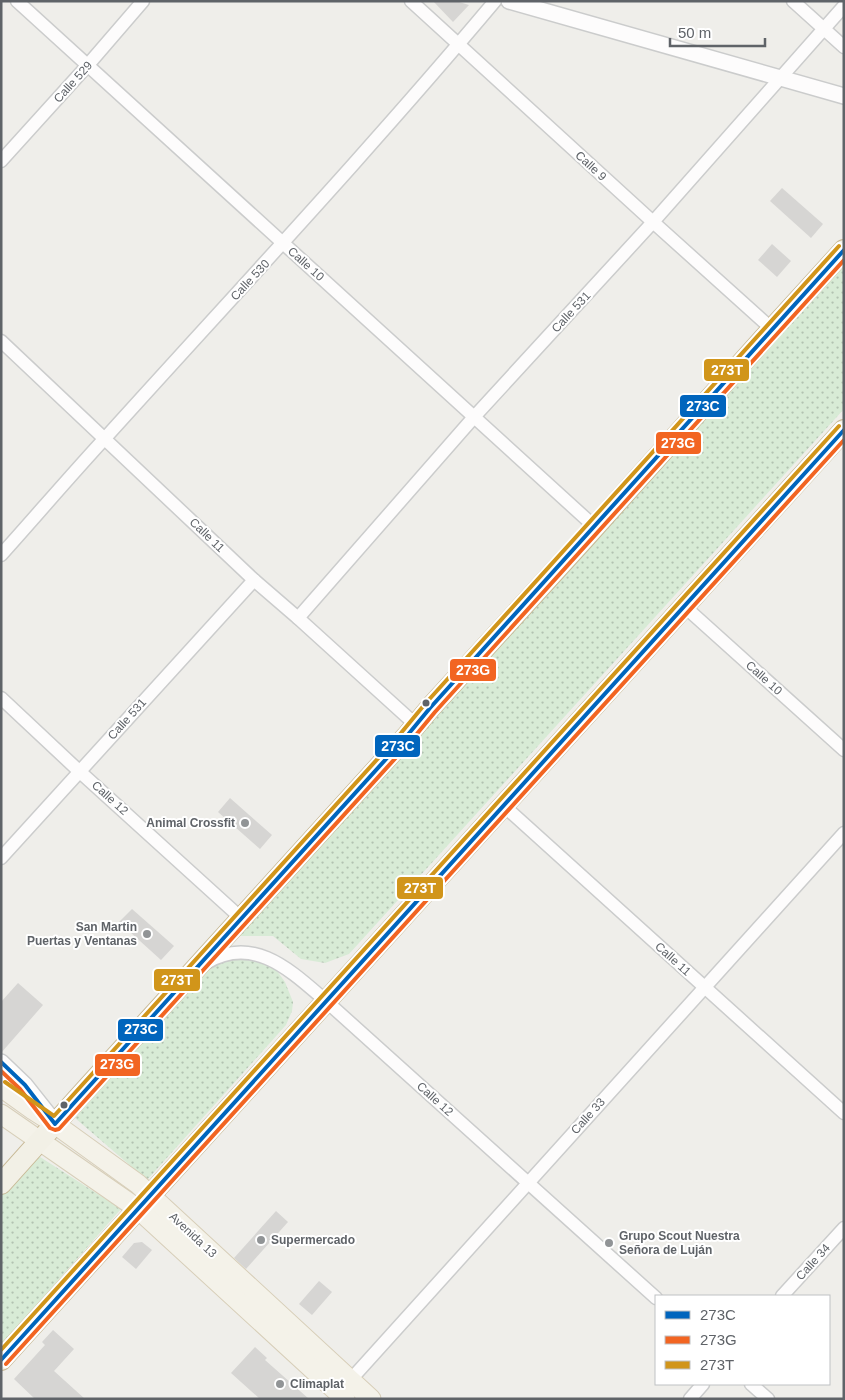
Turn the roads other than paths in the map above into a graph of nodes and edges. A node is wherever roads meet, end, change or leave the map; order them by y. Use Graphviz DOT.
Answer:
graph roads {
  1 [pos="17,1"];
  2 [pos="143,1"];
  3 [pos="411,1"];
  4 [pos="495,1"];
  5 [pos="509,1"];
  6 [pos="793,1"];
  7 [pos="844,6"];
  8 [pos="823,29"];
  9 [pos="459,45"];
  10 [pos="844,47"];
  11 [pos="87,66"];
  12 [pos="780,78"];
  13 [pos="844,96"];
  14 [pos="1,162"];
  15 [pos="653,222"];
  16 [pos="283,244"];
  17 [pos="844,250"];
  18 [pos="772,328"];
  19 [pos="1,341"];
  20 [pos="474,417"];
  21 [pos="844,430"];
  22 [pos="105,438"];
  23 [pos="595,527"];
  24 [pos="1,556"];
  25 [pos="254,580"];
  26 [pos="684,606"];
  27 [pos="298,618"];
  28 [pos="1,698"];
  29 [pos="416,725"];
  30 [pos="844,750"];
  31 [pos="79,771"];
  32 [pos="503,806"];
  33 [pos="844,833"];
  34 [pos="1,858"];
  35 [pos="241,918"];
  36 [pos="195,970"];
  37 [pos="704,987"];
  38 [pos="326,1001"];
  39 [pos="1,1062"];
  40 [pos="1,1087"];
  41 [pos="844,1113"];
  42 [pos="1,1114"];
  43 [pos="56,1124"];
  44 [pos="39,1141"];
  45 [pos="4,1174"];
  46 [pos="528,1183"];
  47 [pos="144,1202"];
  48 [pos="844,1228"];
  49 [pos="783,1295"];
  50 [pos="655,1297"];
  51 [pos="1,1360"];
  52 [pos="702,1385"];
  53 [pos="752,1385"];
  54 [pos="342,1393"];
  55 [pos="371,1399"];
  56 [pos="690,1399"];
  57 [pos="768,1399"];
  1 -- 11 [label="street, Calle 10"];
  2 -- 11 [label="street, Calle 529"];
  3 -- 9 [label="street, Calle 9"];
  4 -- 9 [label="street, Calle 530"];
  5 -- 12 [label="street"];
  6 -- 8 [label="street"];
  7 -- 8 [label="street, Calle 531"];
  8 -- 10 [label="street"];
  8 -- 12 [label="street, Calle 531"];
  9 -- 15 [label="street, Calle 9"];
  9 -- 16 [label="street, Calle 530"];
  11 -- 14 [label="street, Calle 529"];
  11 -- 16 [label="street, Calle 10"];
  12 -- 13 [label="street"];
  12 -- 15 [label="street, Calle 531"];
  15 -- 18 [label="street, Calle 9"];
  15 -- 20 [label="street, Calle 531"];
  16 -- 20 [label="street, Calle 10"];
  16 -- 22 [label="street, Calle 530"];
  17 -- 18 [label="highway"];
  18 -- 23 [label="highway"];
  19 -- 22 [label="street, Calle 11"];
  20 -- 23 [label="street, Calle 10"];
  20 -- 27 [label="street, Calle 531"];
  21 -- 26 [label="highway"];
  22 -- 24 [label="street, Calle 530"];
  22 -- 25 [label="street, Calle 11"];
  23 -- 29 [label="highway"];
  25 -- 27 [label="street, Calle 11"];
  25 -- 31 [label="street, Calle 531"];
  26 -- 30 [label="street, Calle 10"];
  26 -- 32 [label="highway"];
  27 -- 29 [label="street, Calle 11"];
  28 -- 31 [label="street, Calle 12"];
  29 -- 35 [label="highway"];
  31 -- 34 [label="street, Calle 531"];
  31 -- 35 [label="street, Calle 12"];
  32 -- 37 [label="street, Calle 11"];
  32 -- 38 [label="highway"];
  33 -- 37 [label="street, Calle 33"];
  35 -- 36 [label="highway"];
  36 -- 38 [label="street, Calle 12"];
  36 -- 43 [label="highway"];
  37 -- 41 [label="street, Calle 11"];
  37 -- 46 [label="street, Calle 33"];
  38 -- 46 [label="street, Calle 12"];
  38 -- 47 [label="highway"];
  39 -- 43 [label="street"];
  40 -- 43 [label="main road, Avenida 13"];
  42 -- 44 [label="main road, Avenida 13"];
  43 -- 44 [label="highway"];
  43 -- 47 [label="main road, Avenida 13"];
  44 -- 45 [label="highway"];
  44 -- 47 [label="main road, Avenida 13"];
  46 -- 50 [label="street, Calle 12"];
  46 -- 54 [label="street, Calle 33"];
  47 -- 51 [label="highway"];
  47 -- 54 [label="main road, Avenida 13"];
  48 -- 49 [label="street, Calle 34"];
  52 -- 56 [label="street"];
  53 -- 57 [label="street"];
  54 -- 55 [label="main road, Avenida 13"];
}
